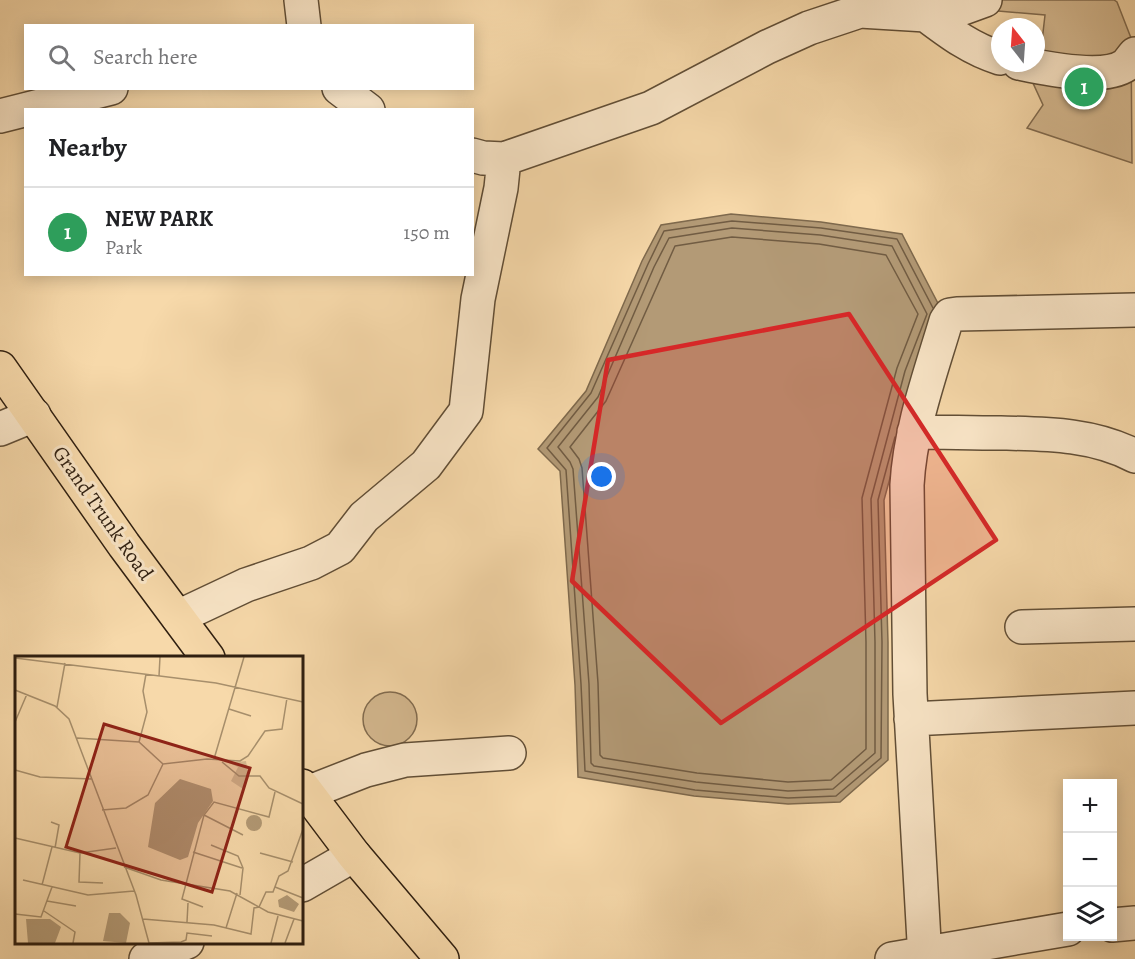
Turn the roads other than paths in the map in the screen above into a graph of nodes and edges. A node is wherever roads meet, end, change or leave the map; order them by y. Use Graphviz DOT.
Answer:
graph roads {
  1 [pos="301,0"];
  2 [pos="985,0"];
  3 [pos="861,5"];
  4 [pos="926,15"];
  5 [pos="304,24"];
  6 [pos="1135,54"];
  7 [pos="991,55"];
  8 [pos="1045,68"];
  9 [pos="103,90"];
  10 [pos="342,90"];
  11 [pos="32,108"];
  12 [pos="366,108"];
  13 [pos="24,110"];
  14 [pos="0,116"];
  15 [pos="474,156"];
  16 [pos="504,159"];
  17 [pos="1135,310"];
  18 [pos="0,368"];
  19 [pos="34,415"];
  20 [pos="0,429"];
  21 [pos="914,432"];
  22 [pos="1135,456"];
  23 [pos="178,616"];
  24 [pos="1135,624"];
  25 [pos="1022,627"];
  26 [pos="207,656"];
  27 [pos="1135,708"];
  28 [pos="911,719"];
  29 [pos="509,753"];
  30 [pos="304,789"];
  31 [pos="354,855"];
  32 [pos="303,884"];
  33 [pos="1135,923"];
  34 [pos="1117,925"];
  35 [pos="1063,930"];
  36 [pos="182,944"];
  37 [pos="925,956"];
  38 [pos="146,959"];
  39 [pos="442,959"];
  40 [pos="892,959"];
  1 -- 5 [label="street"];
  2 -- 4 [label="street"];
  3 -- 4 [label="street"];
  3 -- 16 [label="street"];
  4 -- 7 [label="street"];
  6 -- 8 [label="street"];
  9 -- 11 [label="street"];
  10 -- 12 [label="street"];
  13 -- 14 [label="street"];
  15 -- 16 [label="street"];
  16 -- 23 [label="street"];
  17 -- 21 [label="street"];
  18 -- 19 [label="main road, Grand Trunk Road"];
  19 -- 20 [label="street"];
  19 -- 23 [label="main road, Grand Trunk Road"];
  21 -- 22 [label="street"];
  21 -- 28 [label="street"];
  23 -- 26 [label="main road, Grand Trunk Road"];
  24 -- 25 [label="street"];
  27 -- 28 [label="street"];
  28 -- 37 [label="street"];
  29 -- 30 [label="street"];
  30 -- 31 [label="main road"];
  31 -- 32 [label="street"];
  31 -- 39 [label="main road"];
  33 -- 34 [label="street"];
  35 -- 37 [label="street"];
  36 -- 38 [label="street"];
  37 -- 40 [label="street"];
}
